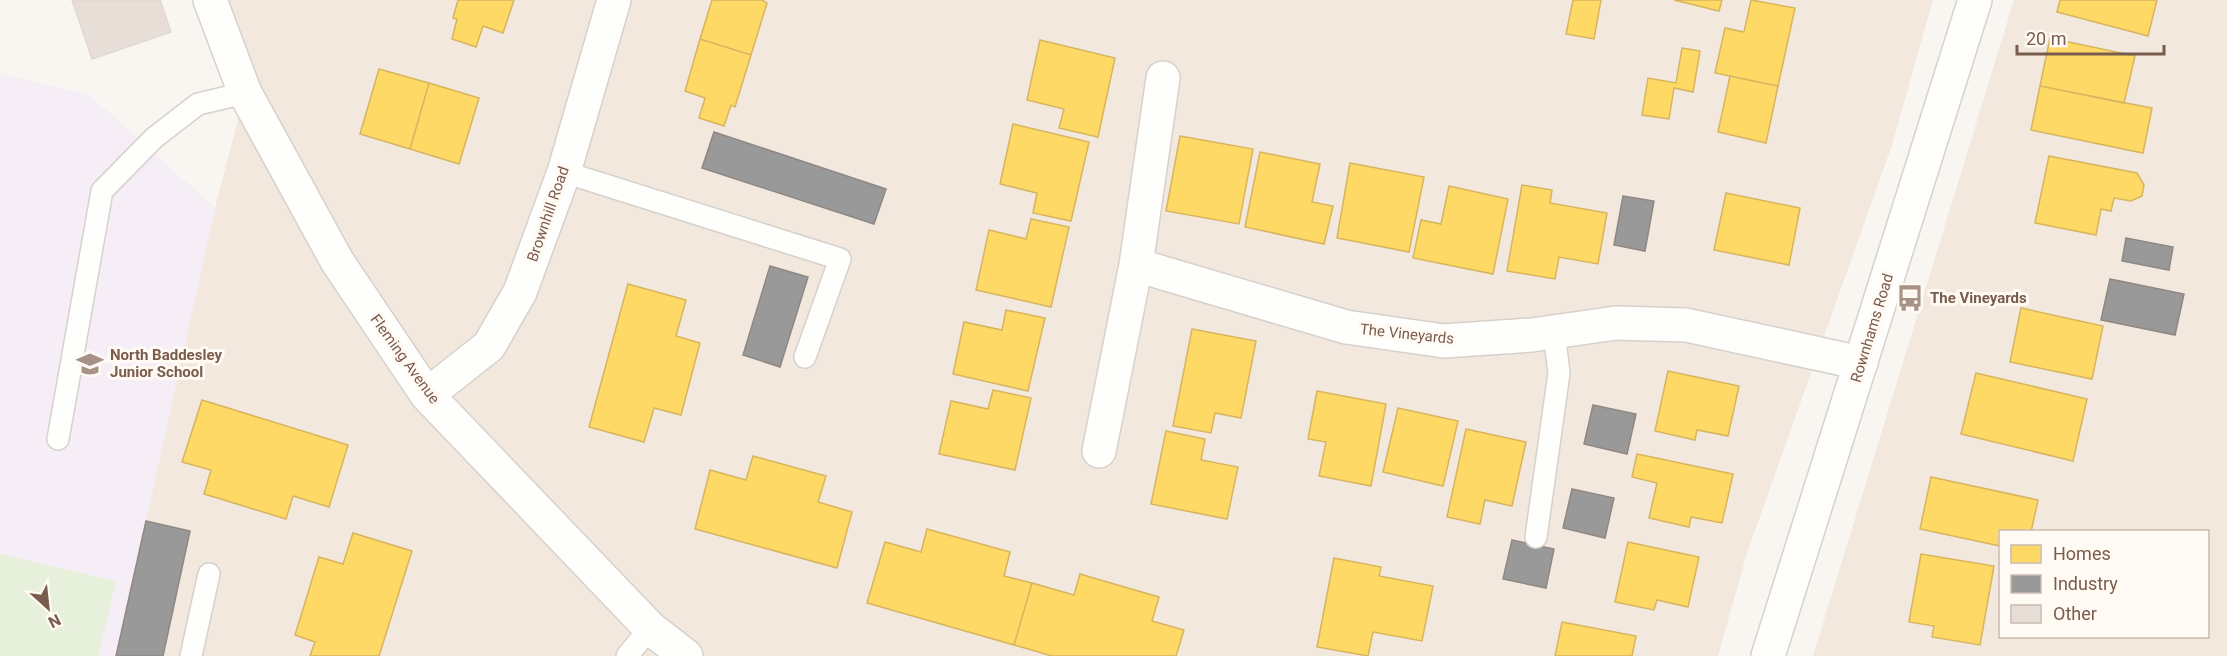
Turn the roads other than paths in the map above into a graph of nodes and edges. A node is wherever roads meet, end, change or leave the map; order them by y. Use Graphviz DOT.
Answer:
graph roads {
  1 [pos="210,0"];
  2 [pos="614,0"];
  3 [pos="1975,0"];
  4 [pos="1163,78"];
  5 [pos="245,93"];
  6 [pos="564,172"];
  7 [pos="1136,265"];
  8 [pos="1554,332"];
  9 [pos="805,357"];
  10 [pos="1861,363"];
  11 [pos="427,395"];
  12 [pos="58,439"];
  13 [pos="1099,451"];
  14 [pos="1536,537"];
  15 [pos="209,574"];
  16 [pos="650,628"];
  17 [pos="191,656"];
  18 [pos="627,656"];
  19 [pos="686,656"];
  20 [pos="1768,656"];
  1 -- 5 [label="street, Fleming Avenue"];
  2 -- 6 [label="street, Brownhill Road"];
  3 -- 10 [label="street, Rownhams Road"];
  4 -- 7 [label="street"];
  5 -- 11 [label="street, Fleming Avenue"];
  5 -- 12 [label="lane"];
  6 -- 9 [label="lane"];
  6 -- 11 [label="street, Brownhill Road"];
  7 -- 8 [label="street, The Vineyards"];
  7 -- 13 [label="street"];
  8 -- 10 [label="street, The Vineyards"];
  8 -- 14 [label="lane"];
  10 -- 20 [label="street, Rownhams Road"];
  11 -- 16 [label="street, Fleming Avenue"];
  15 -- 17 [label="lane"];
  16 -- 18 [label="lane"];
  16 -- 19 [label="street, Fleming Avenue"];
}
